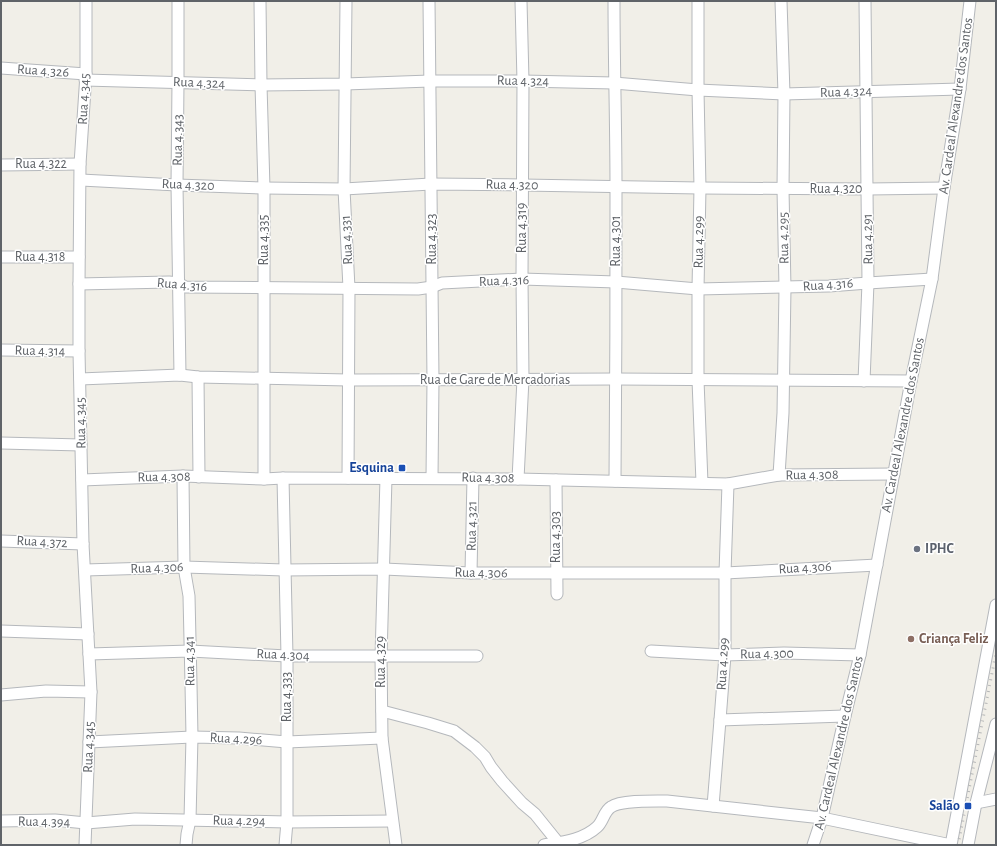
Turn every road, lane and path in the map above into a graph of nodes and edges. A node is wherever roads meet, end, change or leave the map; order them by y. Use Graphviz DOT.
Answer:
graph roads {
  1 [pos="86,1"];
  2 [pos="178,1"];
  3 [pos="260,1"];
  4 [pos="346,1"];
  5 [pos="429,1"];
  6 [pos="521,1"];
  7 [pos="614,1"];
  8 [pos="698,1"];
  9 [pos="781,1"];
  10 [pos="865,1"];
  11 [pos="970,1"];
  12 [pos="1,68"];
  13 [pos="85,77"];
  14 [pos="430,81"];
  15 [pos="523,81"];
  16 [pos="178,82"];
  17 [pos="614,83"];
  18 [pos="345,84"];
  19 [pos="261,85"];
  20 [pos="960,89"];
  21 [pos="698,90"];
  22 [pos="867,91"];
  23 [pos="784,94"];
  24 [pos="80,164"];
  25 [pos="1,165"];
  26 [pos="80,180"];
  27 [pos="431,184"];
  28 [pos="177,185"];
  29 [pos="522,185"];
  30 [pos="616,187"];
  31 [pos="264,188"];
  32 [pos="700,188"];
  33 [pos="944,188"];
  34 [pos="344,189"];
  35 [pos="783,189"];
  36 [pos="868,189"];
  37 [pos="1,257"];
  38 [pos="79,257"];
  39 [pos="522,279"];
  40 [pos="932,279"];
  41 [pos="616,282"];
  42 [pos="178,283"];
  43 [pos="868,283"];
  44 [pos="79,284"];
  45 [pos="432,287"];
  46 [pos="264,288"];
  47 [pos="349,288"];
  48 [pos="785,288"];
  49 [pos="698,289"];
  50 [pos="1,350"];
  51 [pos="79,351"];
  52 [pos="180,375"];
  53 [pos="198,377"];
  54 [pos="80,379"];
  55 [pos="263,379"];
  56 [pos="523,379"];
  57 [pos="616,379"];
  58 [pos="348,380"];
  59 [pos="433,380"];
  60 [pos="698,380"];
  61 [pos="784,381"];
  62 [pos="864,381"];
  63 [pos="911,381"];
  64 [pos="1,443"];
  65 [pos="81,445"];
  66 [pos="894,474"];
  67 [pos="779,475"];
  68 [pos="183,476"];
  69 [pos="200,477"];
  70 [pos="283,478"];
  71 [pos="348,478"];
  72 [pos="386,478"];
  73 [pos="432,478"];
  74 [pos="473,478"];
  75 [pos="518,478"];
  76 [pos="264,479"];
  77 [pos="82,480"];
  78 [pos="556,480"];
  79 [pos="615,481"];
  80 [pos="702,483"];
  81 [pos="728,484"];
  82 [pos="1,541"];
  83 [pos="83,544"];
  84 [pos="877,565"];
  85 [pos="184,567"];
  86 [pos="85,570"];
  87 [pos="284,570"];
  88 [pos="384,570"];
  89 [pos="471,573"];
  90 [pos="556,573"];
  91 [pos="725,573"];
  92 [pos="557,594"];
  93 [pos="996,605"];
  94 [pos="1,631"];
  95 [pos="88,634"];
  96 [pos="190,651"];
  97 [pos="651,651"];
  98 [pos="89,654"];
  99 [pos="725,655"];
  100 [pos="860,655"];
  101 [pos="287,656"];
  102 [pos="477,656"];
  103 [pos="380,657"];
  104 [pos="91,692"];
  105 [pos="1,695"];
  106 [pos="382,711"];
  107 [pos="845,716"];
  108 [pos="720,720"];
  109 [pos="996,724"];
  110 [pos="192,737"];
  111 [pos="382,738"];
  112 [pos="89,742"];
  113 [pos="287,742"];
  114 [pos="996,799"];
  115 [pos="976,803"];
  116 [pos="712,806"];
  117 [pos="822,818"];
  118 [pos="190,820"];
  119 [pos="1,821"];
  120 [pos="392,821"];
  121 [pos="287,822"];
  122 [pos="86,823"];
  123 [pos="559,844"];
  124 [pos="85,845"];
  125 [pos="186,845"];
  126 [pos="286,845"];
  127 [pos="396,845"];
  128 [pos="544,845"];
  129 [pos="813,845"];
  130 [pos="951,845"];
  131 [pos="968,845"];
  1 -- 13 [label="street, Rua 4.345"];
  2 -- 16 [label="street, Rua 4.343"];
  3 -- 19 [label="street, Rua 4.335"];
  4 -- 18 [label="street, Rua 4.331"];
  5 -- 14 [label="street, Rua 4.323"];
  6 -- 15 [label="street, Rua 4.319"];
  7 -- 17 [label="street, Rua 4.301"];
  8 -- 21 [label="street, Rua 4.299"];
  9 -- 23 [label="street, Rua 4.295"];
  10 -- 22 [label="street, Rua 4.291"];
  11 -- 20 [label="street, Av. Cardeal Alexandre dos Santos"];
  12 -- 13 [label="street, Rua 4.326"];
  13 -- 16 [label="street, Rua 4.324"];
  13 -- 24 [label="street, Rua 4.345"];
  14 -- 15 [label="street, Rua 4.324"];
  14 -- 18 [label="street, Rua 4.324"];
  14 -- 27 [label="street, Rua 4.323"];
  15 -- 17 [label="street, Rua 4.324"];
  15 -- 29 [label="street, Rua 4.319"];
  16 -- 19 [label="street, Rua 4.324"];
  16 -- 28 [label="street, Rua 4.343"];
  17 -- 21 [label="street, Rua 4.324"];
  17 -- 30 [label="street, Rua 4.301"];
  18 -- 19 [label="street, Rua 4.324"];
  18 -- 34 [label="street, Rua 4.331"];
  19 -- 31 [label="street, Rua 4.335"];
  20 -- 22 [label="street, Rua 4.324"];
  20 -- 33 [label="street, Av. Cardeal Alexandre dos Santos"];
  21 -- 23 [label="street, Rua 4.324"];
  21 -- 32 [label="street, Rua 4.299"];
  22 -- 23 [label="street, Rua 4.324"];
  22 -- 36 [label="street, Rua 4.291"];
  23 -- 35 [label="street, Rua 4.295"];
  24 -- 25 [label="street, Rua 4.322"];
  24 -- 26 [label="street, Rua 4.345"];
  26 -- 28 [label="street, Rua 4.320"];
  26 -- 38 [label="street, Rua 4.345"];
  27 -- 29 [label="street, Rua 4.320"];
  27 -- 34 [label="street, Rua 4.320"];
  27 -- 45 [label="street, Rua 4.323"];
  28 -- 31 [label="street, Rua 4.320"];
  28 -- 42 [label="street, Rua 4.343"];
  29 -- 30 [label="street, Rua 4.320"];
  29 -- 39 [label="street, Rua 4.319"];
  30 -- 32 [label="street, Rua 4.320"];
  30 -- 41 [label="street, Rua 4.301"];
  31 -- 34 [label="street, Rua 4.320"];
  31 -- 46 [label="street, Rua 4.335"];
  32 -- 35 [label="street, Rua 4.320"];
  32 -- 49 [label="street, Rua 4.299"];
  33 -- 36 [label="street, Rua 4.320"];
  33 -- 40 [label="street, Av. Cardeal Alexandre dos Santos"];
  34 -- 47 [label="street, Rua 4.331"];
  35 -- 36 [label="street, Rua 4.320"];
  35 -- 48 [label="street, Rua 4.295"];
  36 -- 43 [label="street, Rua 4.291"];
  37 -- 38 [label="street, Rua 4.318"];
  38 -- 44 [label="street, Rua 4.345"];
  39 -- 41 [label="street, Rua 4.316"];
  39 -- 45 [label="street, Rua 4.316"];
  39 -- 56 [label="street, Rua 4.319"];
  40 -- 43 [label="street, Rua 4.316"];
  40 -- 63 [label="street, Av. Cardeal Alexandre dos Santos"];
  41 -- 49 [label="street, Rua 4.316"];
  41 -- 57 [label="street, Rua 4.301"];
  42 -- 44 [label="street, Rua 4.316"];
  42 -- 46 [label="street, Rua 4.316"];
  42 -- 52 [label="street, Rua 4.343"];
  43 -- 48 [label="street, Rua 4.316"];
  43 -- 62 [label="street, Rua 4.291"];
  44 -- 51 [label="street, Rua 4.345"];
  45 -- 47 [label="street, Rua 4.316"];
  45 -- 59 [label="street, Rua 4.323"];
  46 -- 47 [label="street, Rua 4.316"];
  46 -- 55 [label="street, Rua 4.335"];
  47 -- 58 [label="street, Rua 4.331"];
  48 -- 49 [label="street, Rua 4.316"];
  48 -- 61 [label="street, Rua 4.295"];
  49 -- 60 [label="street, Rua 4.299"];
  50 -- 51 [label="street, Rua 4.314"];
  51 -- 54 [label="street, Rua 4.345"];
  52 -- 53 [label="street, Rua de Gare de Mercadorias"];
  52 -- 54 [label="street, Rua de Gare de Mercadorias"];
  53 -- 55 [label="street, Rua de Gare de Mercadorias"];
  53 -- 69 [label="street"];
  54 -- 65 [label="street, Rua 4.345"];
  55 -- 58 [label="street, Rua de Gare de Mercadorias"];
  55 -- 76 [label="street, Rua 4.335"];
  56 -- 57 [label="street, Rua de Gare de Mercadorias"];
  56 -- 59 [label="street, Rua de Gare de Mercadorias"];
  56 -- 75 [label="street, Rua 4.319"];
  57 -- 60 [label="street, Rua de Gare de Mercadorias"];
  57 -- 79 [label="street, Rua 4.301"];
  58 -- 59 [label="street, Rua de Gare de Mercadorias"];
  58 -- 71 [label="street, Rua 4.331"];
  59 -- 73 [label="street, Rua 4.323"];
  60 -- 61 [label="street, Rua de Gare de Mercadorias"];
  60 -- 80 [label="street, Rua 4.299"];
  61 -- 62 [label="street, Rua de Gare de Mercadorias"];
  61 -- 67 [label="street, Rua 4.295"];
  62 -- 63 [label="street, Rua de Gare de Mercadorias"];
  63 -- 66 [label="street, Av. Cardeal Alexandre dos Santos"];
  64 -- 65 [label="street"];
  65 -- 77 [label="street, Rua 4.345"];
  66 -- 67 [label="street, Rua 4.308"];
  66 -- 84 [label="street, Av. Cardeal Alexandre dos Santos"];
  67 -- 81 [label="street, Rua 4.308"];
  68 -- 69 [label="street, Rua 4.308"];
  68 -- 77 [label="street, Rua 4.308"];
  68 -- 85 [label="street, Rua 4.341"];
  69 -- 76 [label="street, Rua 4.308"];
  70 -- 71 [label="street, Rua 4.308"];
  70 -- 76 [label="street, Rua 4.308"];
  70 -- 87 [label="street, Rua 4.333"];
  71 -- 72 [label="street, Rua 4.308"];
  72 -- 73 [label="street, Rua 4.308"];
  72 -- 88 [label="street, Rua 4.329"];
  73 -- 74 [label="street, Rua 4.308"];
  74 -- 75 [label="street, Rua 4.308"];
  74 -- 89 [label="street, Rua 4.321"];
  75 -- 78 [label="street, Rua 4.308"];
  77 -- 83 [label="street, Rua 4.345"];
  78 -- 79 [label="street, Rua 4.308"];
  78 -- 90 [label="street, Rua 4.303"];
  79 -- 80 [label="street, Rua 4.308"];
  80 -- 81 [label="street, Rua 4.308"];
  81 -- 91 [label="street, Rua 4.299"];
  82 -- 83 [label="street, Rua 4.372"];
  83 -- 86 [label="street, Rua 4.345"];
  84 -- 91 [label="street, Rua 4.306"];
  84 -- 100 [label="street, Av. Cardeal Alexandre dos Santos"];
  85 -- 86 [label="street, Rua 4.306"];
  85 -- 87 [label="street, Rua 4.306"];
  85 -- 96 [label="street, Rua 4.341"];
  86 -- 95 [label="street, Rua 4.345"];
  87 -- 88 [label="street, Rua 4.306"];
  87 -- 101 [label="street, Rua 4.333"];
  88 -- 89 [label="street, Rua 4.306"];
  88 -- 103 [label="street, Rua 4.329"];
  89 -- 90 [label="street, Rua 4.306"];
  90 -- 91 [label="street, Rua 4.306"];
  90 -- 92 [label="street, Rua 4.303"];
  91 -- 99 [label="street, Rua 4.299"];
  93 -- 130 [label="street"];
  94 -- 95 [label="street"];
  95 -- 98 [label="street, Rua 4.345"];
  96 -- 98 [label="street, Rua 4.304"];
  96 -- 101 [label="street, Rua 4.304"];
  96 -- 110 [label="street, Rua 4.341"];
  97 -- 99 [label="street, Rua 4.300"];
  98 -- 104 [label="street, Rua 4.345"];
  99 -- 100 [label="street, Rua 4.300"];
  99 -- 108 [label="street, Rua 4.299"];
  100 -- 107 [label="street, Av. Cardeal Alexandre dos Santos"];
  101 -- 103 [label="street, Rua 4.304"];
  101 -- 113 [label="street, Rua 4.333"];
  102 -- 103 [label="street, Rua 4.304"];
  103 -- 106 [label="street, Rua 4.329"];
  104 -- 105 [label="street"];
  104 -- 112 [label="street, Rua 4.345"];
  106 -- 111 [label="street, Rua 4.329"];
  106 -- 123 [label="street"];
  107 -- 108 [label="street"];
  107 -- 117 [label="street, Av. Cardeal Alexandre dos Santos"];
  108 -- 116 [label="street, Rua 4.299"];
  109 -- 115 [label="street"];
  110 -- 112 [label="street, Rua 4.296"];
  110 -- 113 [label="street, Rua 4.296"];
  110 -- 118 [label="street, Rua 4.341"];
  111 -- 113 [label="street, Rua 4.296"];
  111 -- 120 [label="street, Rua 4.329"];
  112 -- 122 [label="street, Rua 4.345"];
  113 -- 121 [label="street, Rua 4.333"];
  114 -- 115 [label="street"];
  115 -- 131 [label="street"];
  116 -- 117 [label="street"];
  116 -- 123 [label="street"];
  117 -- 129 [label="street, Av. Cardeal Alexandre dos Santos"];
  117 -- 130 [label="street"];
  118 -- 121 [label="street, Rua 4.294"];
  118 -- 122 [label="street, Rua 4.294"];
  118 -- 125 [label="street, Rua 4.341"];
  119 -- 122 [label="street, Rua 4.394"];
  120 -- 121 [label="street, Rua 4.294"];
  120 -- 127 [label="street, Rua 4.329"];
  121 -- 126 [label="street, Rua 4.333"];
  122 -- 124 [label="street, Rua 4.345"];
  123 -- 128 [label="street"];
}
